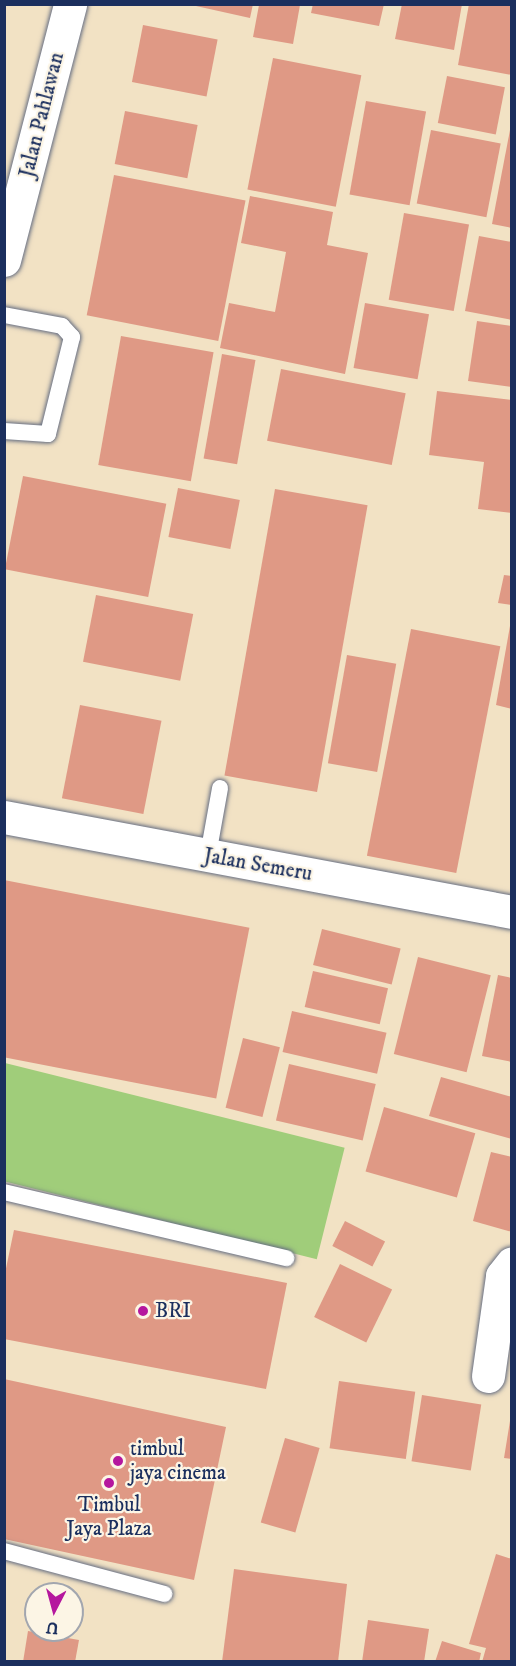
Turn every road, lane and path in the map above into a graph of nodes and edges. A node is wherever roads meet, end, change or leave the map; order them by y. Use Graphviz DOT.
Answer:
graph roads {
  1 [pos="70,4"];
  2 [pos="4,260"];
  3 [pos="4,315"];
  4 [pos="4,431"];
  5 [pos="220,788"];
  6 [pos="4,818"];
  7 [pos="208,855"];
  8 [pos="512,912"];
  9 [pos="4,1192"];
  10 [pos="286,1258"];
  11 [pos="512,1263"];
  12 [pos="488,1376"];
  13 [pos="4,1551"];
  14 [pos="164,1594"];
  1 -- 2 [label="street, Jalan Pahlawan"];
  3 -- 4 [label="lane"];
  5 -- 7 [label="lane"];
  6 -- 7 [label="street, Jalan Semeru"];
  7 -- 8 [label="street, Jalan Semeru"];
  9 -- 10 [label="lane"];
  11 -- 12 [label="street"];
  13 -- 14 [label="lane"];
}
